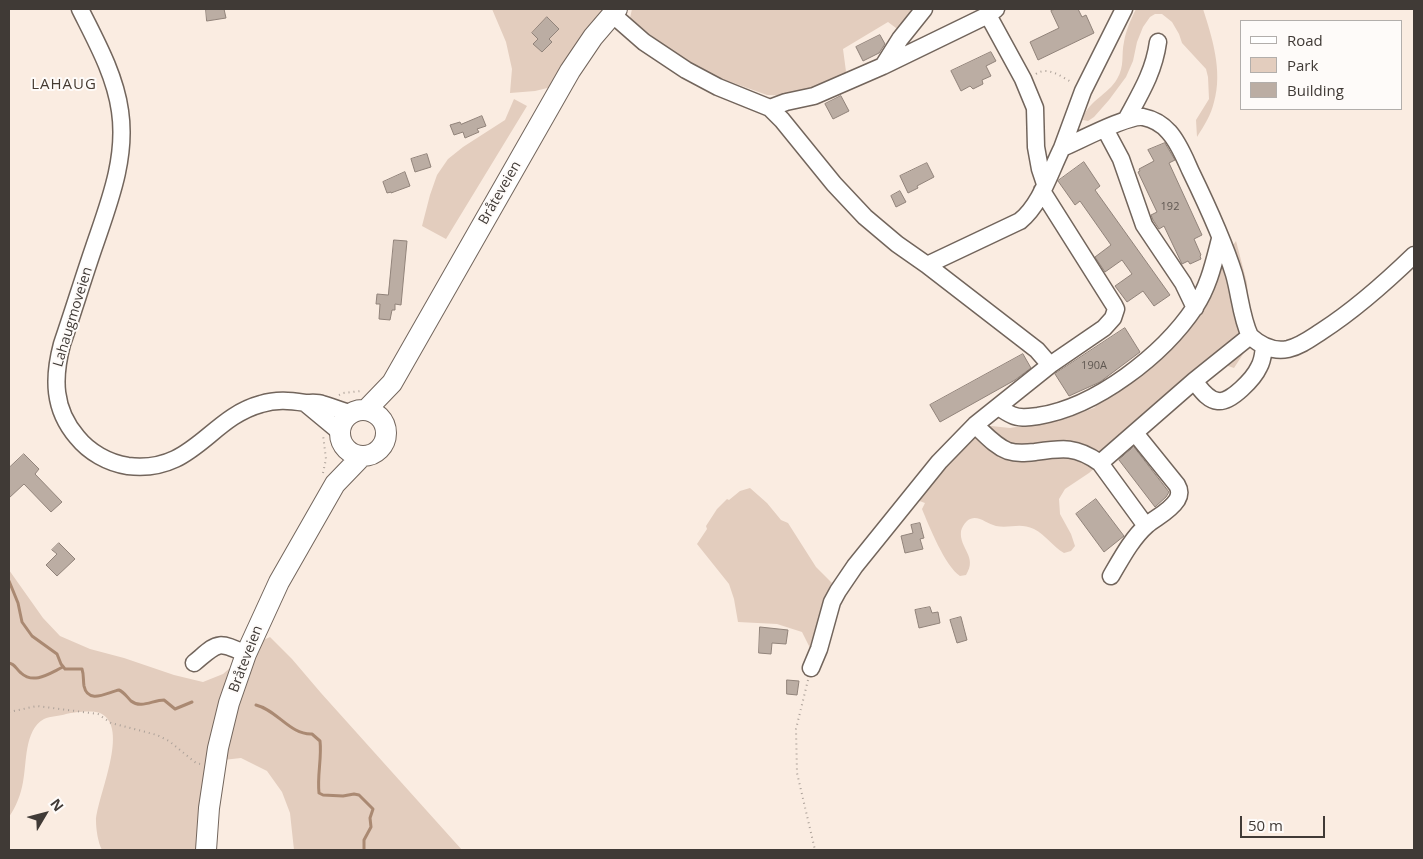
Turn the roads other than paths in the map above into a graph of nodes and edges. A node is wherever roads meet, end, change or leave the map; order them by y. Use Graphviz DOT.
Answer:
graph roads {
  1 [pos="80,9"];
  2 [pos="924,9"];
  3 [pos="1124,9"];
  4 [pos="614,12"];
  5 [pos="992,12"];
  6 [pos="1158,42"];
  7 [pos="883,66"];
  8 [pos="770,108"];
  9 [pos="1126,120"];
  10 [pos="1105,130"];
  11 [pos="1062,148"];
  12 [pos="1044,187"];
  13 [pos="1220,239"];
  14 [pos="1414,255"];
  15 [pos="927,265"];
  16 [pos="1195,308"];
  17 [pos="1250,336"];
  18 [pos="1264,347"];
  19 [pos="1050,365"];
  20 [pos="1194,381"];
  21 [pos="392,383"];
  22 [pos="305,403"];
  23 [pos="999,407"];
  24 [pos="358,412"];
  25 [pos="383,421"];
  26 [pos="975,425"];
  27 [pos="1135,433"];
  28 [pos="341,439"];
  29 [pos="362,456"];
  30 [pos="1100,463"];
  31 [pos="335,484"];
  32 [pos="1146,526"];
  33 [pos="1111,576"];
  34 [pos="246,654"];
  35 [pos="194,663"];
  36 [pos="811,668"];
  37 [pos="206,850"];
  1 -- 22 [label="street, Lahaugmoveien"];
  2 -- 7 [label="street"];
  3 -- 11 [label="street"];
  4 -- 8 [label="street"];
  4 -- 21 [label="main road, Bråteveien"];
  5 -- 7 [label="street"];
  5 -- 12 [label="street"];
  6 -- 9 [label="street"];
  7 -- 8 [label="street"];
  8 -- 15 [label="street"];
  9 -- 10 [label="street"];
  9 -- 13 [label="street"];
  10 -- 11 [label="street"];
  10 -- 16 [label="street"];
  11 -- 12 [label="street"];
  12 -- 15 [label="street"];
  12 -- 19 [label="street"];
  13 -- 16 [label="street"];
  13 -- 17 [label="street"];
  14 -- 18 [label="street"];
  15 -- 19 [label="street"];
  16 -- 23 [label="street"];
  17 -- 18 [label="street"];
  17 -- 20 [label="street"];
  18 -- 20 [label="street"];
  19 -- 23 [label="street"];
  20 -- 27 [label="street"];
  21 -- 24 [label="main road, Bråteveien"];
  21 -- 25 [label="main road, Bråteveien"];
  22 -- 24 [label="street, Lahaugmoveien"];
  22 -- 28 [label="street"];
  23 -- 26 [label="street"];
  24 -- 25 [label="main road"];
  24 -- 28 [label="main road"];
  25 -- 29 [label="main road"];
  26 -- 30 [label="street"];
  26 -- 36 [label="street"];
  27 -- 30 [label="street"];
  27 -- 32 [label="street"];
  28 -- 29 [label="main road"];
  28 -- 31 [label="main road, Bråteveien"];
  29 -- 31 [label="main road, Bråteveien"];
  30 -- 32 [label="street"];
  31 -- 34 [label="main road, Bråteveien"];
  32 -- 33 [label="street"];
  34 -- 35 [label="street"];
  34 -- 37 [label="main road, Bråteveien"];
}
